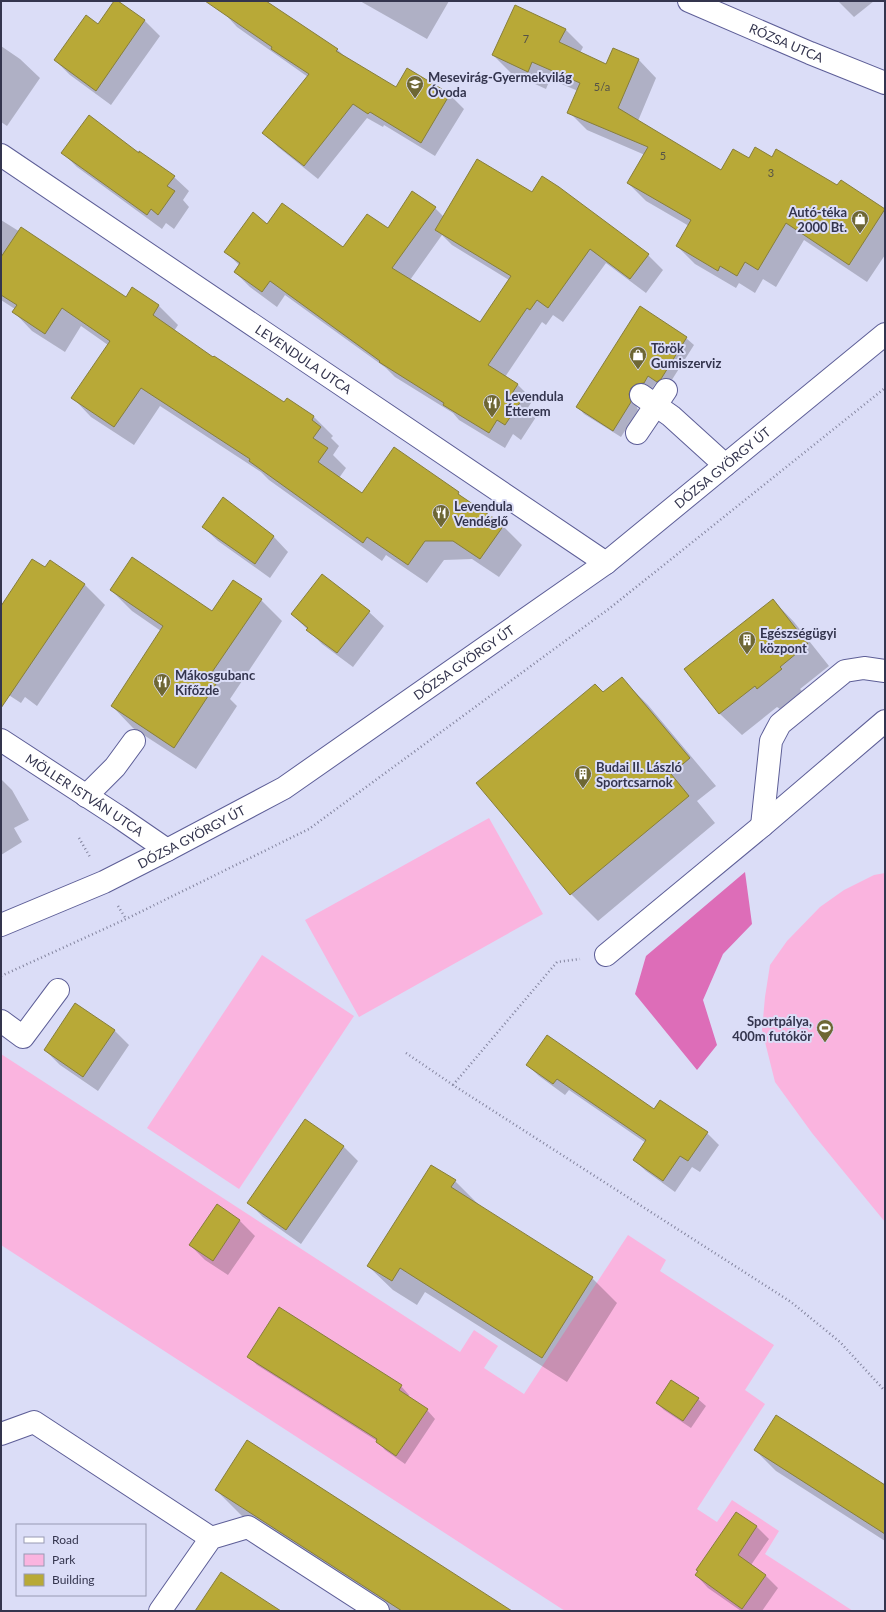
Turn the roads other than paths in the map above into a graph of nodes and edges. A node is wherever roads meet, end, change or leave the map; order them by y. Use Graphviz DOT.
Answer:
graph roads {
  1 [pos="689,1"];
  2 [pos="885,83"];
  3 [pos="1,155"];
  4 [pos="885,334"];
  5 [pos="637,433"];
  6 [pos="725,465"];
  7 [pos="606,564"];
  8 [pos="885,671"];
  9 [pos="885,721"];
  10 [pos="1,740"];
  11 [pos="134,741"];
  12 [pos="86,796"];
  13 [pos="762,826"];
  14 [pos="167,850"];
  15 [pos="1,925"];
  16 [pos="606,955"];
  17 [pos="58,990"];
  18 [pos="1,1021"];
  19 [pos="1,1434"];
  20 [pos="211,1538"];
  21 [pos="160,1611"];
  22 [pos="378,1611"];
  1 -- 2 [label="street, RÓZSA UTCA"];
  3 -- 7 [label="street, LEVENDULA UTCA"];
  4 -- 6 [label="street, DÓZSA GYÖRGY ÚT"];
  5 -- 6 [label="street"];
  6 -- 7 [label="street, DÓZSA GYÖRGY ÚT"];
  7 -- 14 [label="street, DÓZSA GYÖRGY ÚT"];
  8 -- 13 [label="street"];
  9 -- 13 [label="street"];
  10 -- 12 [label="street, MÖLLER ISTVÁN UTCA"];
  11 -- 12 [label="street"];
  12 -- 14 [label="street, MÖLLER ISTVÁN UTCA"];
  13 -- 16 [label="street"];
  14 -- 15 [label="street, DÓZSA GYÖRGY ÚT"];
  17 -- 18 [label="street"];
  19 -- 20 [label="street"];
  20 -- 21 [label="street"];
  20 -- 22 [label="street"];
}
